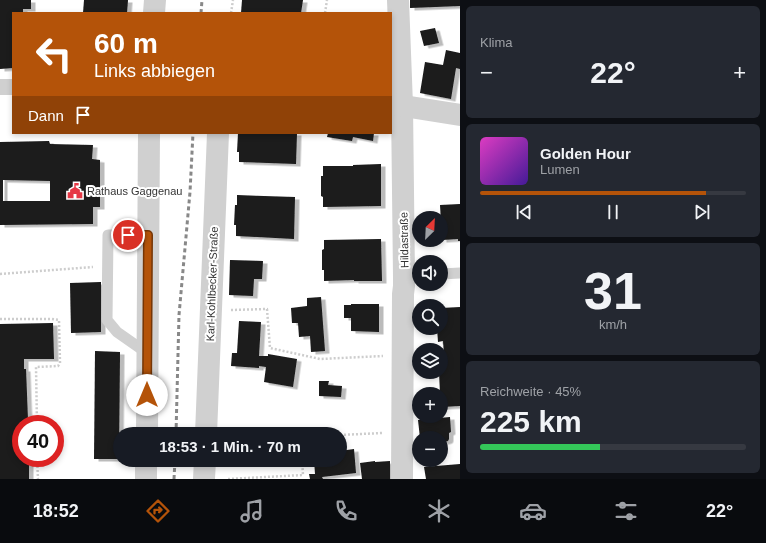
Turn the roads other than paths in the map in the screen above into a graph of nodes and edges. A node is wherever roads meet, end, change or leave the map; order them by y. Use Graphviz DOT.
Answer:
graph roads {
  1 [pos="155,0"];
  2 [pos="398,0"];
  3 [pos="154,12"];
  4 [pos="12,87"];
  5 [pos="0,88"];
  6 [pos="397,105"];
  7 [pos="460,115"];
  8 [pos="149,134"];
  9 [pos="218,134"];
  10 [pos="138,235"];
  11 [pos="460,273"];
  12 [pos="448,274"];
  13 [pos="412,276"];
  14 [pos="147,353"];
  15 [pos="147,427"];
  16 [pos="206,427"];
  17 [pos="146,467"];
  18 [pos="205,467"];
  19 [pos="146,479"];
  20 [pos="204,479"];
  21 [pos="402,479"];
  1 -- 3 [label="street"];
  2 -- 6 [label="street, Hildastraße"];
  4 -- 5 [label="street"];
  6 -- 7 [label="street"];
  6 -- 13 [label="street, Hildastraße"];
  8 -- 10 [label="street"];
  9 -- 16 [label="street, Karl-Kohlbecker-Straße"];
  10 -- 14 [label="street"];
  10 -- 14 [label="lane"];
  11 -- 12 [label="lane"];
  13 -- 21 [label="street, Hildastraße"];
  14 -- 15 [label="street"];
  17 -- 19 [label="street"];
  18 -- 20 [label="street"];
}
